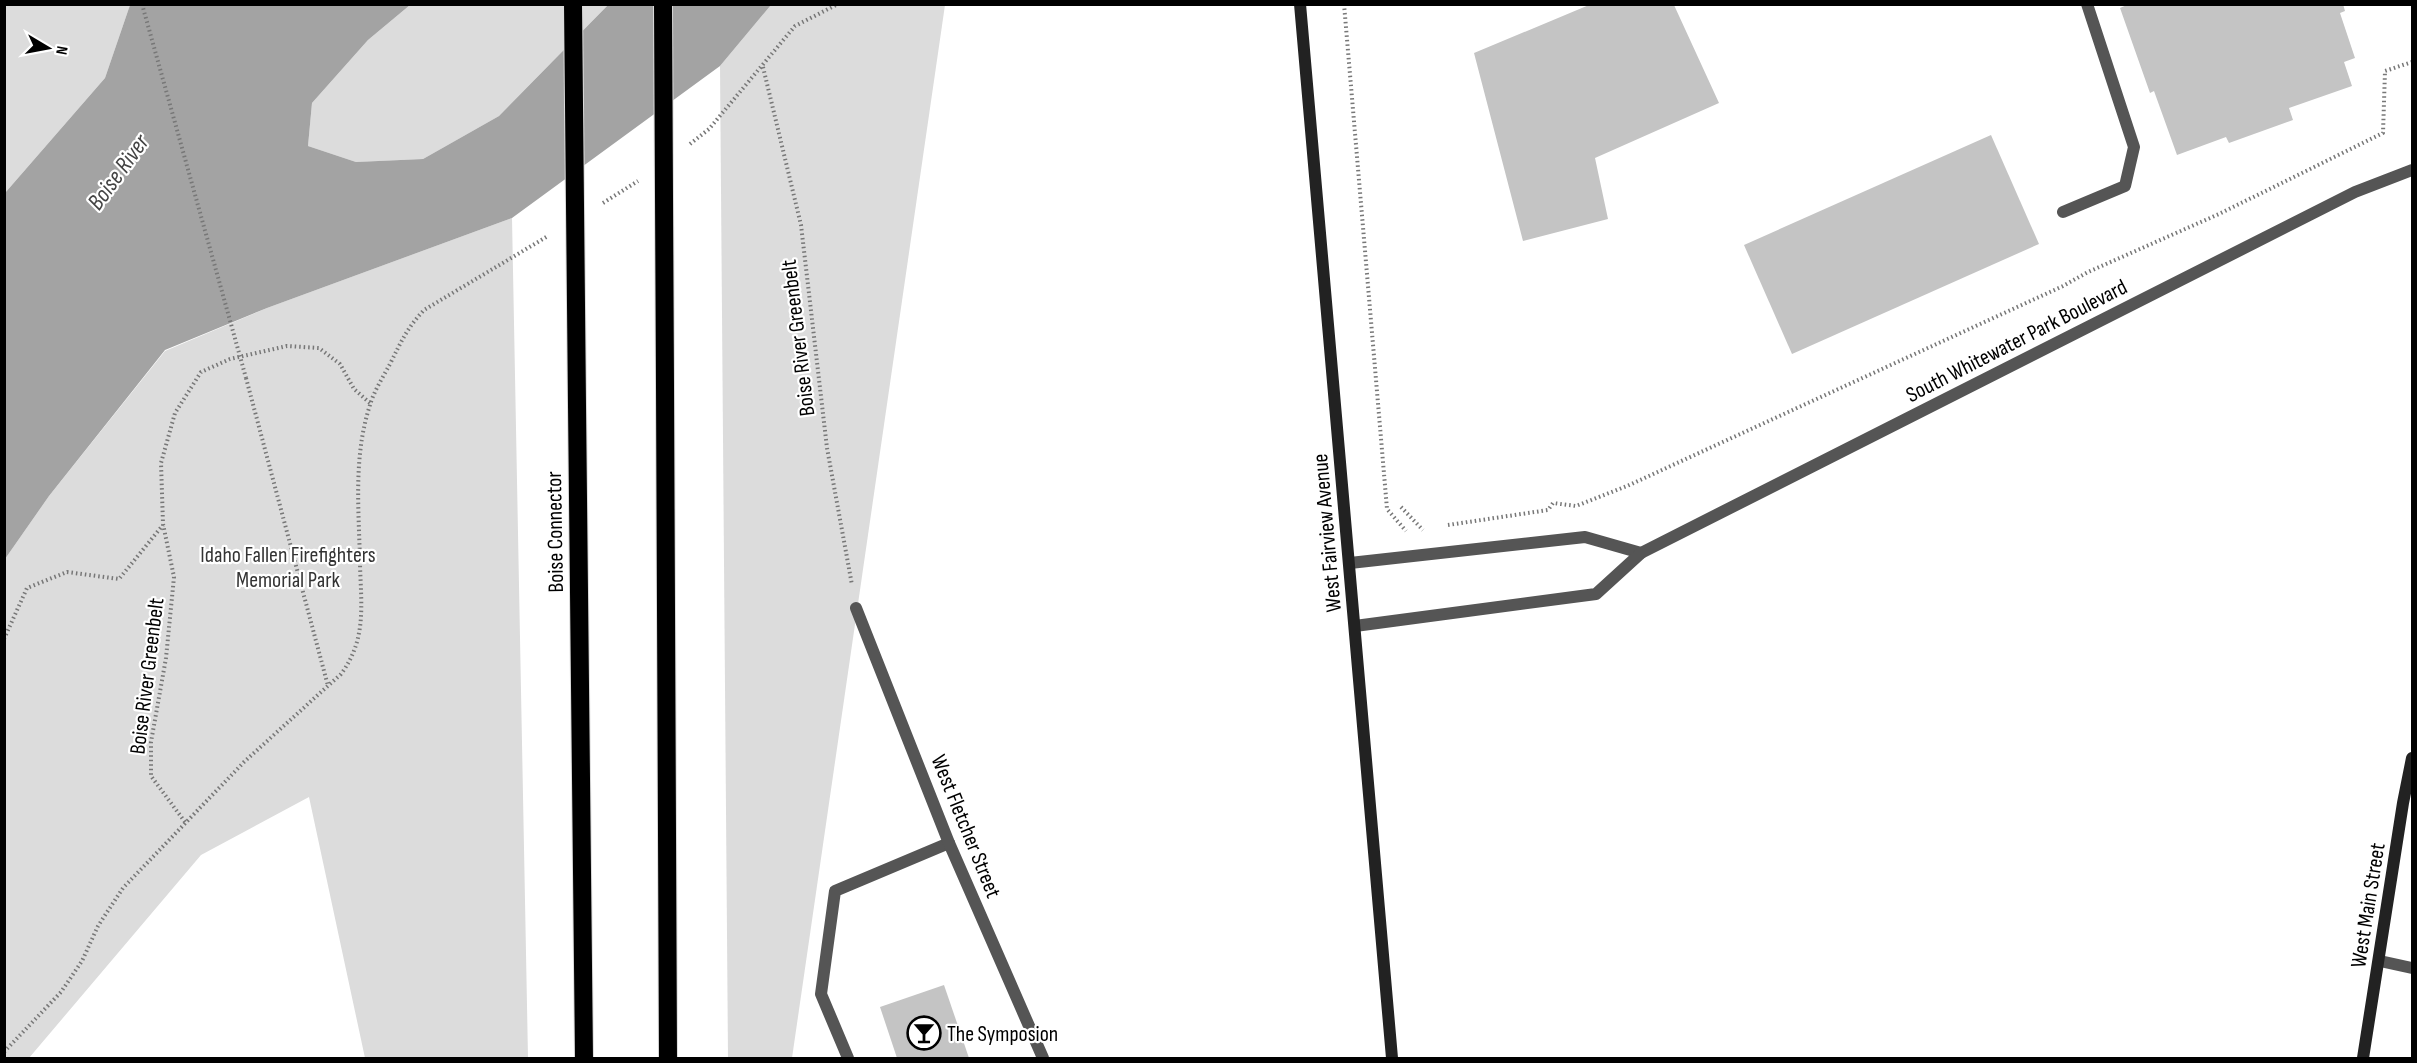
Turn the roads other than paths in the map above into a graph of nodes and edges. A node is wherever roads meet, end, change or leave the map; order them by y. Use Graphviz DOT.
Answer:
graph roads {
  1 [pos="573,4"];
  2 [pos="663,4"];
  3 [pos="1300,4"];
  4 [pos="2087,4"];
  5 [pos="2412,170"];
  6 [pos="2062,212"];
  7 [pos="1641,553"];
  8 [pos="1350,562"];
  9 [pos="856,608"];
  10 [pos="1355,626"];
  11 [pos="2412,758"];
  12 [pos="2408,804"];
  13 [pos="949,843"];
  14 [pos="2380,961"];
  15 [pos="2412,968"];
  16 [pos="584,1059"];
  17 [pos="668,1059"];
  18 [pos="848,1059"];
  19 [pos="1043,1059"];
  20 [pos="1392,1059"];
  21 [pos="2363,1059"];
  1 -- 16 [label="highway, Boise Connector, bridge"];
  2 -- 17 [label="highway, bridge"];
  3 -- 8 [label="main road, West Fairview Avenue"];
  4 -- 6 [label="street"];
  5 -- 7 [label="street, South Whitewater Park Boulevard"];
  7 -- 8 [label="street"];
  7 -- 10 [label="street, South Whitewater Park Boulevard"];
  8 -- 10 [label="main road, West Fairview Avenue"];
  9 -- 13 [label="street, West Fletcher Street"];
  10 -- 20 [label="main road, West Fairview Avenue"];
  11 -- 12 [label="main road, West Main Street"];
  12 -- 14 [label="main road, West Main Street"];
  13 -- 18 [label="street"];
  13 -- 19 [label="street, West Fletcher Street"];
  14 -- 15 [label="street"];
  14 -- 21 [label="main road, West Main Street"];
}
